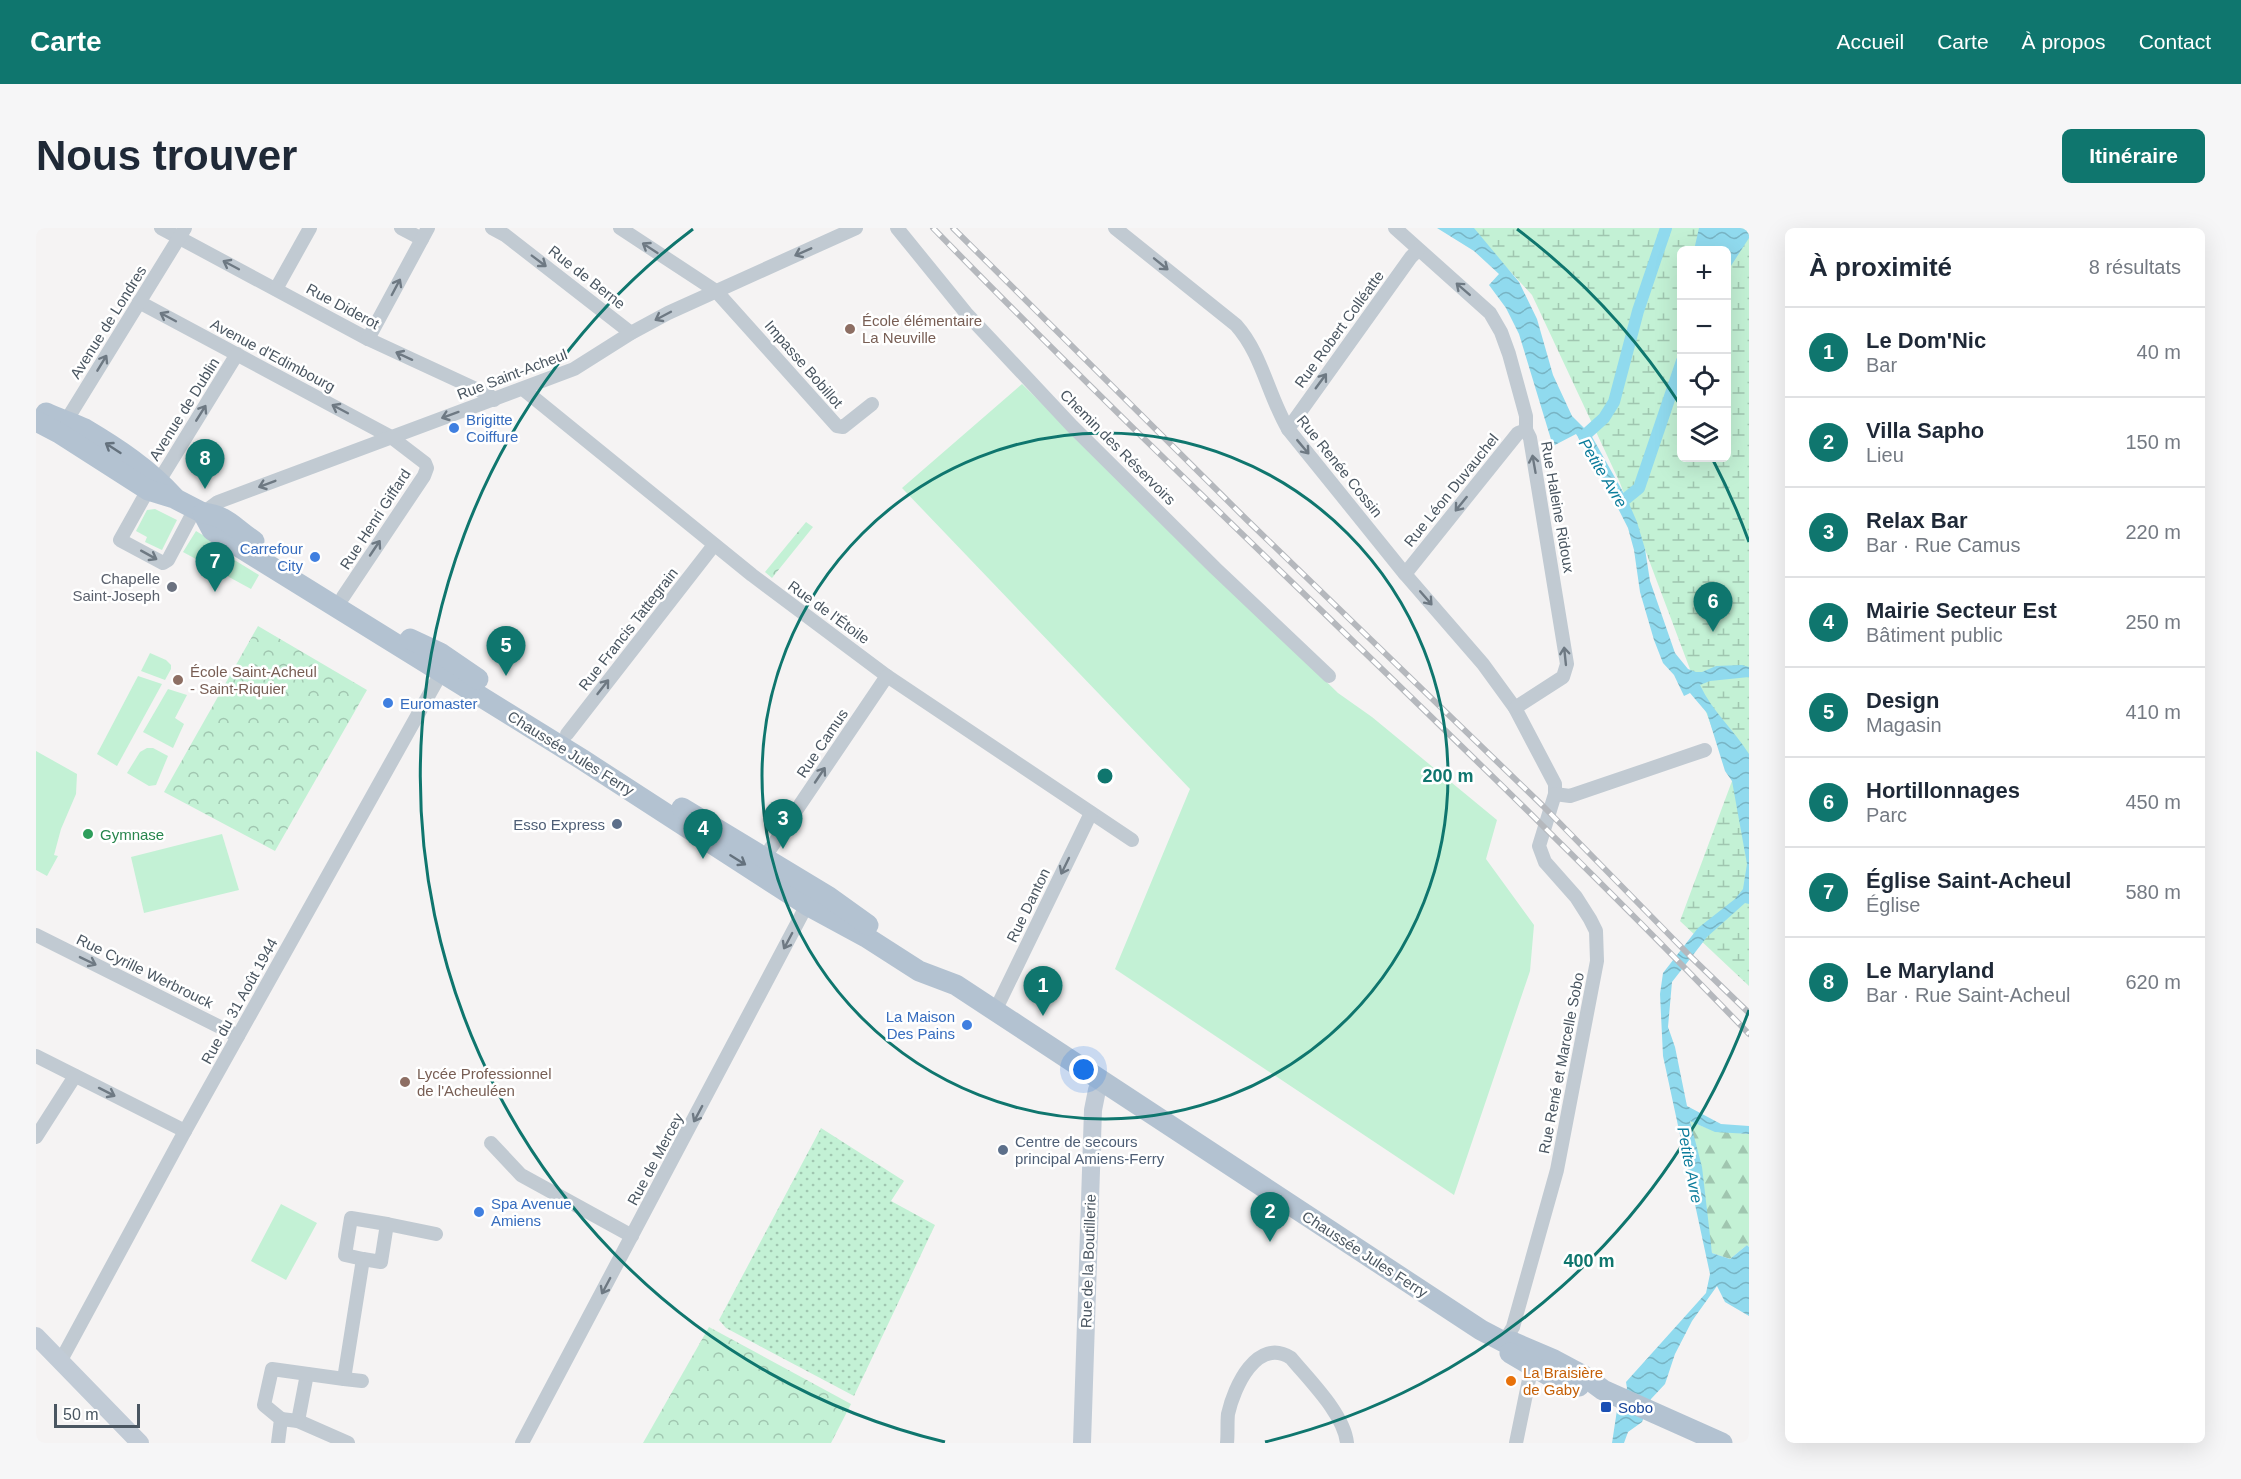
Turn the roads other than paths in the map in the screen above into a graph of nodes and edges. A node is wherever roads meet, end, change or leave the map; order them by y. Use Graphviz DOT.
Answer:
graph roads {
  1 [pos="161,228"];
  2 [pos="310,228"];
  3 [pos="401,228"];
  4 [pos="492,228"];
  5 [pos="620,228"];
  6 [pos="856,228"];
  7 [pos="897,228"];
  8 [pos="1115,228"];
  9 [pos="1395,228"];
  10 [pos="182,233"];
  11 [pos="425,233"];
  12 [pos="1418,250"];
  13 [pos="276,289"];
  14 [pos="716,291"];
  15 [pos="140,302"];
  16 [pos="631,333"];
  17 [pos="368,339"];
  18 [pos="237,354"];
  19 [pos="523,389"];
  20 [pos="494,400"];
  21 [pos="872,404"];
  22 [pos="38,418"];
  23 [pos="62,428"];
  24 [pos="1288,429"];
  25 [pos="1526,430"];
  26 [pos="391,437"];
  27 [pos="153,485"];
  28 [pos="199,511"];
  29 [pos="714,545"];
  30 [pos="1405,574"];
  31 [pos="343,597"];
  32 [pos="445,665"];
  33 [pos="887,676"];
  34 [pos="1329,676"];
  35 [pos="1515,708"];
  36 [pos="567,734"];
  37 [pos="1705,750"];
  38 [pos="1554,798"];
  39 [pos="1091,813"];
  40 [pos="1132,840"];
  41 [pos="764,858"];
  42 [pos="812,897"];
  43 [pos="36,935"];
  44 [pos="995,1011"];
  45 [pos="238,1036"];
  46 [pos="36,1056"];
  47 [pos="75,1076"];
  48 [pos="1101,1080"];
  49 [pos="185,1131"];
  50 [pos="36,1137"];
  51 [pos="491,1143"];
  52 [pos="387,1224"];
  53 [pos="436,1234"];
  54 [pos="632,1236"];
  55 [pos="363,1259"];
  56 [pos="36,1336"];
  57 [pos="1504,1342"];
  58 [pos="1533,1360"];
  59 [pos="60,1362"];
  60 [pos="307,1374"];
  61 [pos="344,1379"];
  62 [pos="362,1381"];
  63 [pos="281,1419"];
  64 [pos="298,1421"];
  65 [pos="140,1443"];
  66 [pos="278,1443"];
  67 [pos="348,1443"];
  68 [pos="522,1443"];
  69 [pos="1082,1443"];
  70 [pos="1227,1443"];
  71 [pos="1347,1443"];
  72 [pos="1516,1443"];
  73 [pos="1722,1443"];
  1 -- 10 [label="street, Rue Diderot"];
  2 -- 13 [label="street"];
  3 -- 11 [label="street"];
  4 -- 16 [label="street, Rue de Berne, one-way"];
  14 -- 5 [label="street, one-way"];
  6 -- 14 [label="street, Rue Saint-Acheul, one-way"];
  7 -- 34 [label="street, Chemin des Réservoirs"];
  8 -- 24 [label="street, Rue Renée Cossin, one-way"];
  9 -- 12 [label="street, Rue Haleine Ridoux"];
  13 -- 10 [label="street, Rue Diderot, one-way"];
  10 -- 15 [label="street, Avenue de Londres"];
  17 -- 11 [label="street, one-way"];
  24 -- 12 [label="street, Rue Robert Colléatte, one-way"];
  25 -- 12 [label="street, Rue Haleine Ridoux, one-way"];
  13 -- 17 [label="street, Rue Diderot"];
  14 -- 16 [label="street, Rue Saint-Acheul, one-way"];
  14 -- 21 [label="street, Impasse Bobillot"];
  18 -- 15 [label="street, Avenue d'Edimbourg, one-way"];
  23 -- 15 [label="street, Avenue de Londres, one-way"];
  16 -- 19 [label="street, Rue Saint-Acheul"];
  20 -- 17 [label="street, Rue Diderot, one-way"];
  26 -- 18 [label="street, Avenue d'Edimbourg, one-way"];
  27 -- 18 [label="street, Avenue de Dublin, one-way"];
  19 -- 20 [label="street, Rue Saint-Acheul"];
  19 -- 29 [label="street, Rue de l'Étoile"];
  20 -- 26 [label="street, Rue Saint-Acheul, one-way"];
  22 -- 23 [label="main road, Chaussée Jules Ferry"];
  23 -- 27 [label="main road, Chaussée Jules Ferry"];
  24 -- 30 [label="street, Rue Renée Cossin, one-way"];
  25 -- 30 [label="street, Rue Léon Duvauchel, one-way"];
  35 -- 25 [label="street, Rue Haleine Ridoux, one-way"];
  26 -- 28 [label="street, Rue Saint-Acheul, one-way"];
  31 -- 26 [label="street, Rue Henri Giffard, one-way"];
  27 -- 28 [label="main road, Chaussée Jules Ferry"];
  27 -- 28 [label="street, one-way"];
  28 -- 31 [label="main road"];
  28 -- 32 [label="main road, Chaussée Jules Ferry"];
  29 -- 33 [label="street, Rue de l'Étoile"];
  36 -- 29 [label="street, Rue Francis Tattegrain, one-way"];
  30 -- 35 [label="street, Rue Renée Cossin, one-way"];
  31 -- 32 [label="main road"];
  32 -- 36 [label="main road, Chaussée Jules Ferry"];
  32 -- 42 [label="main road, Chaussée Jules Ferry, one-way"];
  32 -- 45 [label="street, Rue du 31 Août 1944"];
  33 -- 39 [label="street, Rue de l'Étoile"];
  41 -- 33 [label="street, Rue Camus, one-way"];
  35 -- 38 [label="street"];
  36 -- 41 [label="main road, Chaussée Jules Ferry"];
  37 -- 38 [label="street"];
  38 -- 57 [label="street, Rue René et Marcelle Sobo"];
  39 -- 40 [label="street, Rue de l'Étoile"];
  39 -- 44 [label="street, Rue Danton, one-way"];
  41 -- 42 [label="main road, Chaussée Jules Ferry"];
  42 -- 44 [label="main road, Chaussée Jules Ferry"];
  42 -- 54 [label="street, Rue de Mercey, one-way"];
  43 -- 45 [label="street, Rue Cyrille Werbrouck, one-way"];
  44 -- 48 [label="main road, Chaussée Jules Ferry"];
  45 -- 49 [label="street, Rue du 31 Août 1944"];
  46 -- 47 [label="street"];
  47 -- 49 [label="street, one-way"];
  47 -- 50 [label="street"];
  48 -- 57 [label="main road, Chaussée Jules Ferry"];
  48 -- 69 [label="street, Rue de la Boutillerie"];
  49 -- 59 [label="street, Rue du 31 Août 1944"];
  51 -- 54 [label="street"];
  52 -- 53 [label="street"];
  52 -- 55 [label="street"];
  52 -- 55 [label="street"];
  54 -- 68 [label="street, Rue de Mercey, one-way"];
  55 -- 61 [label="street"];
  56 -- 59 [label="street"];
  57 -- 58 [label="main road, Chaussée Jules Ferry"];
  58 -- 72 [label="street"];
  58 -- 73 [label="main road, Chaussée Jules Ferry"];
  59 -- 65 [label="street"];
  60 -- 61 [label="street"];
  60 -- 63 [label="street"];
  60 -- 64 [label="street"];
  61 -- 62 [label="street"];
  63 -- 64 [label="street"];
  63 -- 66 [label="street"];
  64 -- 67 [label="street"];
  70 -- 71 [label="street"];
}
